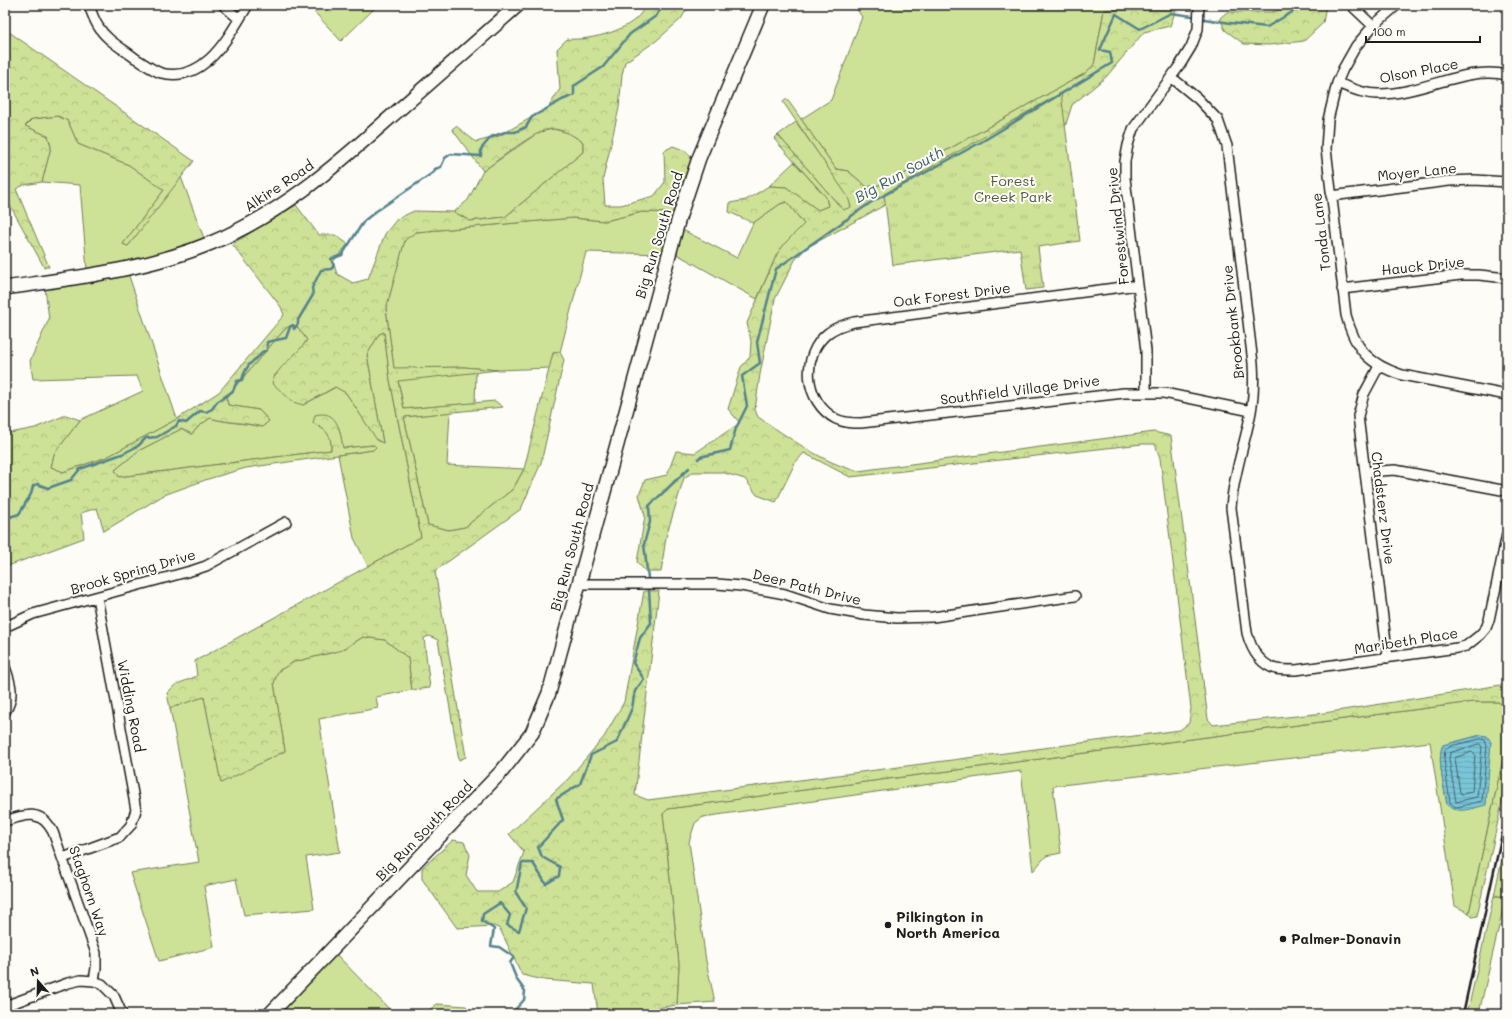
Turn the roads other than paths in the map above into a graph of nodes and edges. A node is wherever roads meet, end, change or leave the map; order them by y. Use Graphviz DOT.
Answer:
graph roads {
  1 [pos="223,5"];
  2 [pos="248,5"];
  3 [pos="518,5"];
  4 [pos="763,5"];
  5 [pos="1199,5"];
  6 [pos="1351,5"];
  7 [pos="1396,5"];
  8 [pos="90,6"];
  9 [pos="239,19"];
  10 [pos="1373,26"];
  11 [pos="1507,75"];
  12 [pos="1171,78"];
  13 [pos="1337,83"];
  14 [pos="1507,182"];
  15 [pos="1331,196"];
  16 [pos="1507,278"];
  17 [pos="1138,285"];
  18 [pos="5,288"];
  19 [pos="1342,290"];
  20 [pos="1379,366"];
  21 [pos="810,383"];
  22 [pos="1146,392"];
  23 [pos="1507,395"];
  24 [pos="1251,412"];
  25 [pos="1364,472"];
  26 [pos="1507,491"];
  27 [pos="286,522"];
  28 [pos="1507,534"];
  29 [pos="579,584"];
  30 [pos="1075,596"];
  31 [pos="97,597"];
  32 [pos="5,627"];
  33 [pos="1388,658"];
  34 [pos="5,667"];
  35 [pos="1276,668"];
  36 [pos="5,712"];
  37 [pos="5,821"];
  38 [pos="63,858"];
  39 [pos="94,981"];
  40 [pos="5,1006"];
  41 [pos="122,1014"];
  42 [pos="270,1014"];
  1 -- 9 [label="street"];
  2 -- 9 [label="street"];
  3 -- 18 [label="street, Alkire Road"];
  4 -- 29 [label="street, Big Run South Road"];
  5 -- 12 [label="street, Forestwind Drive"];
  6 -- 10 [label="street"];
  7 -- 10 [label="street, Tonda Lane"];
  8 -- 9 [label="street"];
  10 -- 13 [label="street, Tonda Lane"];
  11 -- 13 [label="street, Olson Place"];
  12 -- 17 [label="street, Forestwind Drive"];
  12 -- 24 [label="street, Brookbank Drive"];
  13 -- 15 [label="street, Tonda Lane"];
  14 -- 15 [label="street, Moyer Lane"];
  15 -- 19 [label="street, Tonda Lane"];
  16 -- 19 [label="street, Hauck Drive"];
  17 -- 21 [label="street, Oak Forest Drive"];
  17 -- 22 [label="street, Forestwind Drive"];
  19 -- 20 [label="street, Tonda Lane"];
  20 -- 23 [label="street, Tonda Lane"];
  20 -- 25 [label="street, Chadsterz Drive"];
  21 -- 22 [label="street, Southfield Village Drive"];
  22 -- 24 [label="street, Southfield Village Drive"];
  24 -- 35 [label="street, Brookbank Drive"];
  25 -- 26 [label="street"];
  25 -- 33 [label="street, Chadsterz Drive"];
  27 -- 31 [label="street, Brook Spring Drive"];
  28 -- 33 [label="street, Maribeth Place"];
  29 -- 30 [label="street, Deer Path Drive"];
  29 -- 42 [label="street, Big Run South Road"];
  31 -- 32 [label="street, Brook Spring Drive"];
  31 -- 38 [label="street, Widding Road"];
  33 -- 35 [label="street, Maribeth Place"];
  34 -- 36 [label="street"];
  37 -- 38 [label="street, Staghorn Way"];
  38 -- 39 [label="street, Staghorn Way"];
  39 -- 40 [label="street"];
  39 -- 41 [label="street"];
}
